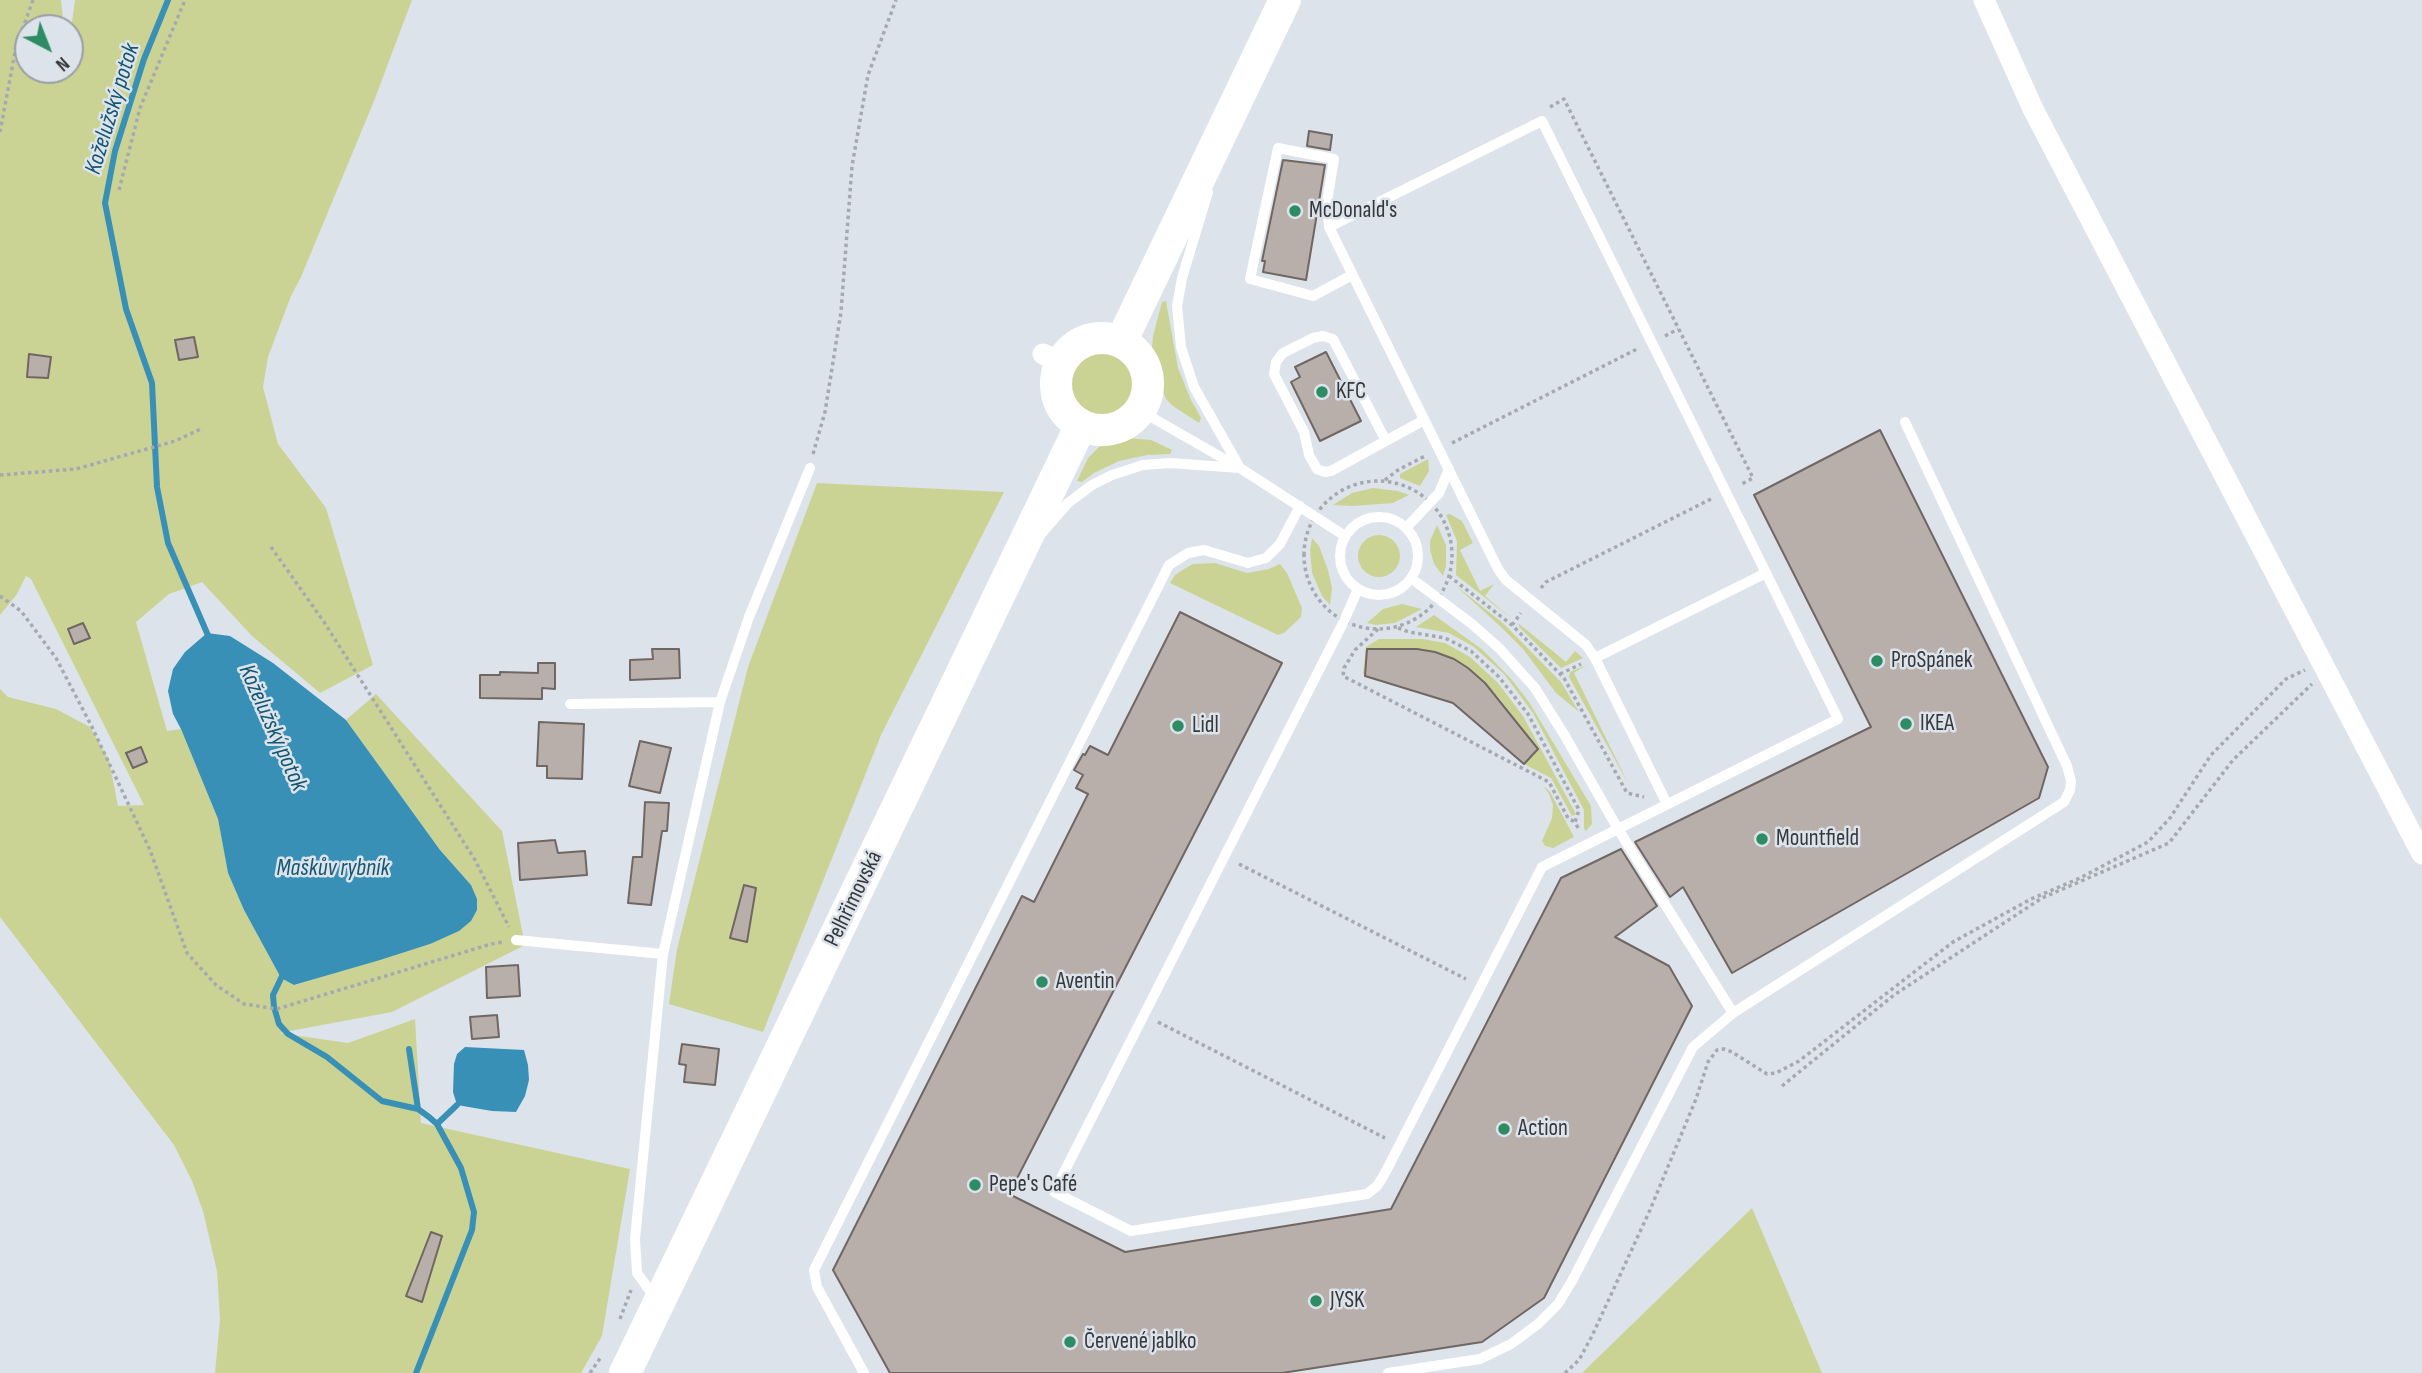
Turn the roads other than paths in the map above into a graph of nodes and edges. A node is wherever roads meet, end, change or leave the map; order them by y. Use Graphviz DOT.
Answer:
graph roads {
  1 [pos="1285,0"];
  2 [pos="1984,0"];
  3 [pos="1237,101"];
  4 [pos="1329,227"];
  5 [pos="1352,275"];
  6 [pos="1121,342"];
  7 [pos="1139,410"];
  8 [pos="1424,420"];
  9 [pos="1905,422"];
  10 [pos="1081,425"];
  11 [pos="1386,440"];
  12 [pos="810,468"];
  13 [pos="1240,468"];
  14 [pos="1449,469"];
  15 [pos="1300,506"];
  16 [pos="1406,528"];
  17 [pos="1345,536"];
  18 [pos="1014,566"];
  19 [pos="1766,573"];
  20 [pos="1411,578"];
  21 [pos="1358,589"];
  22 [pos="1595,658"];
  23 [pos="720,702"];
  24 [pos="570,704"];
  25 [pos="1667,804"];
  26 [pos="1618,829"];
  27 [pos="2422,854"];
  28 [pos="516,940"];
  29 [pos="663,954"];
  30 [pos="1733,1013"];
  31 [pos="659,1304"];
  32 [pos="625,1373"];
  33 [pos="864,1373"];
  34 [pos="1388,1373"];
  1 -- 3 [label="main road"];
  2 -- 27 [label="street"];
  3 -- 6 [label="main road"];
  3 -- 13 [label="lane"];
  4 -- 5 [label="lane"];
  4 -- 5 [label="lane"];
  4 -- 19 [label="lane"];
  5 -- 8 [label="lane"];
  6 -- 7 [label="main road"];
  6 -- 10 [label="main road"];
  7 -- 10 [label="main road"];
  7 -- 13 [label="lane"];
  8 -- 11 [label="lane"];
  8 -- 14 [label="lane"];
  9 -- 30 [label="lane"];
  10 -- 18 [label="main road, Pelhřimovská"];
  11 -- 11 [label="lane"];
  12 -- 23 [label="lane"];
  13 -- 15 [label="lane"];
  13 -- 18 [label="lane"];
  14 -- 16 [label="lane"];
  14 -- 22 [label="lane"];
  15 -- 17 [label="lane"];
  15 -- 33 [label="lane"];
  16 -- 17 [label="lane"];
  16 -- 20 [label="lane"];
  17 -- 21 [label="lane"];
  18 -- 31 [label="main road, Pelhřimovská"];
  19 -- 22 [label="lane"];
  19 -- 25 [label="lane"];
  20 -- 21 [label="lane"];
  20 -- 26 [label="lane"];
  21 -- 26 [label="lane"];
  22 -- 25 [label="lane"];
  23 -- 24 [label="lane"];
  23 -- 29 [label="lane"];
  25 -- 26 [label="lane"];
  26 -- 30 [label="lane"];
  28 -- 29 [label="lane"];
  29 -- 31 [label="lane"];
  30 -- 34 [label="lane"];
  31 -- 32 [label="main road, Pelhřimovská"];
}
